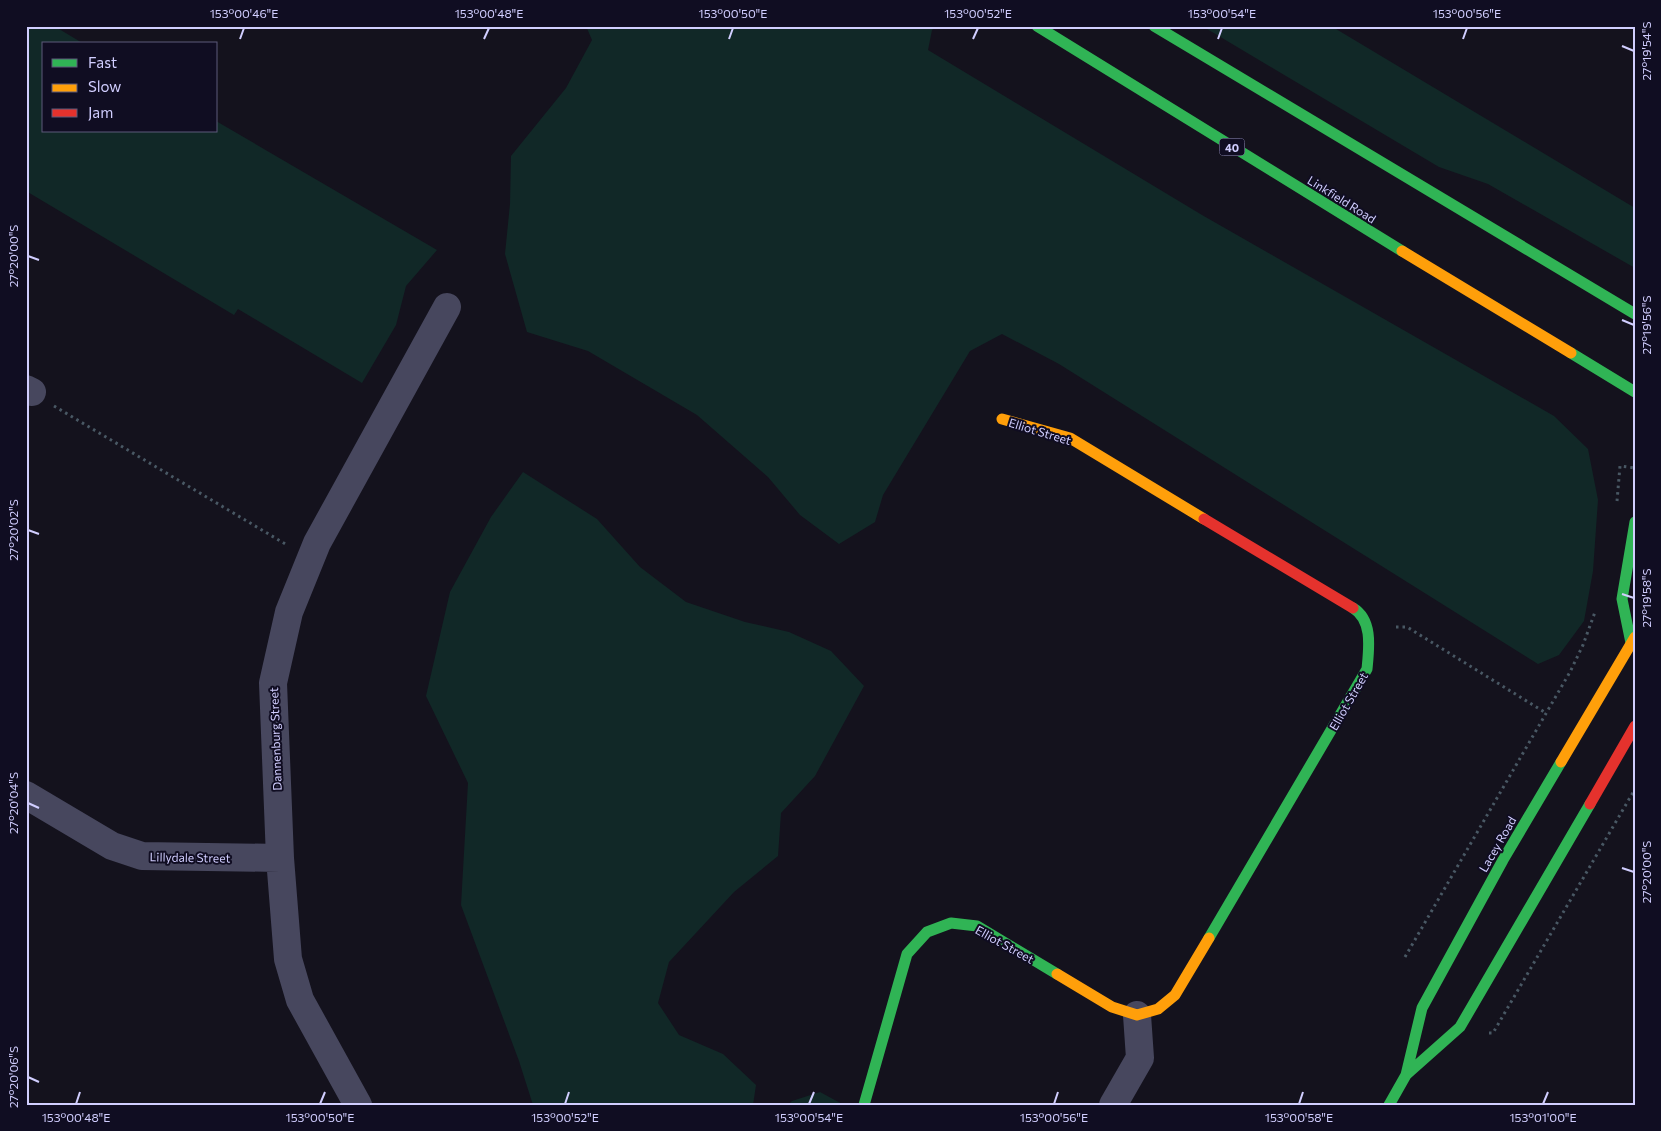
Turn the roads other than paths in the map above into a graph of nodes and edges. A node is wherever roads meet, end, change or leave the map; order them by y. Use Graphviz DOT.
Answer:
graph roads {
  1 [pos="1037,26"];
  2 [pos="1154,26"];
  3 [pos="447,307"];
  4 [pos="1635,314"];
  5 [pos="1635,392"];
  6 [pos="1002,419"];
  7 [pos="1635,522"];
  8 [pos="1633,640"];
  9 [pos="1635,726"];
  10 [pos="26,795"];
  11 [pos="280,858"];
  12 [pos="1137,1015"];
  13 [pos="1406,1074"];
  14 [pos="358,1105"];
  15 [pos="864,1105"];
  16 [pos="1112,1105"];
  17 [pos="1389,1105"];
  1 -- 5 [label="street, Linkfield Road / 40"];
  2 -- 4 [label="street"];
  3 -- 11 [label="street, Dannenburg Street"];
  6 -- 12 [label="street, Elliot Street"];
  7 -- 8 [label="street"];
  8 -- 13 [label="street, Lacey Road"];
  9 -- 13 [label="street, Lacey Road"];
  10 -- 11 [label="street, Lillydale Street"];
  11 -- 14 [label="street, Dannenburg Street"];
  12 -- 15 [label="street, Elliot Street"];
  12 -- 16 [label="street"];
  13 -- 17 [label="street, Lacey Road"];
}
